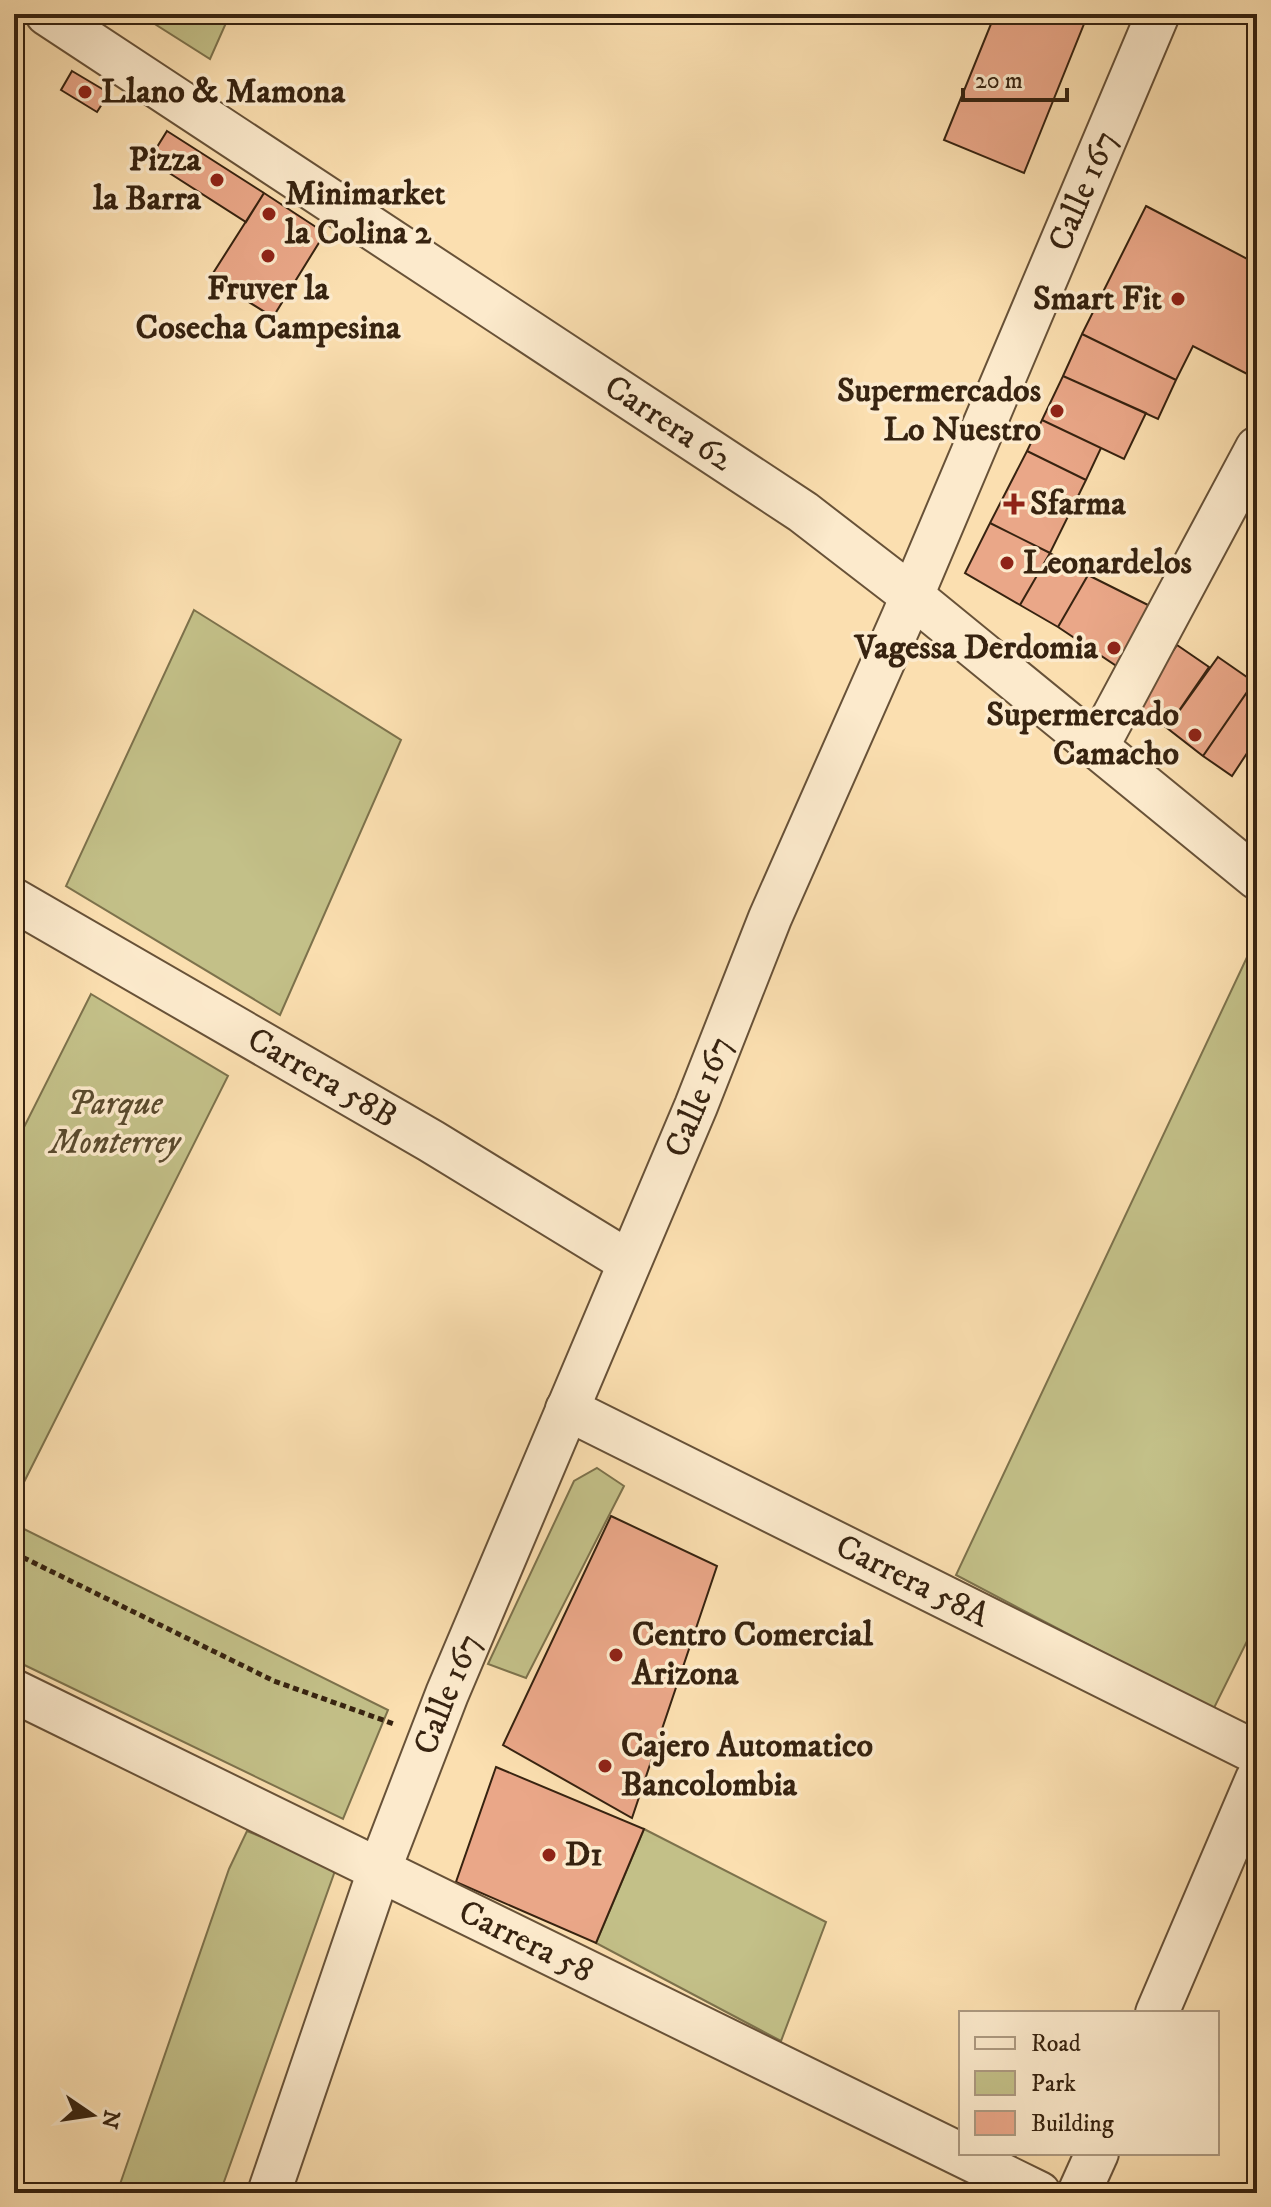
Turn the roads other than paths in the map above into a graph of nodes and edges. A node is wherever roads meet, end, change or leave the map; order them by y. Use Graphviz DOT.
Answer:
graph roads {
  1 [pos="47,14"];
  2 [pos="1158,14"];
  3 [pos="1257,448"];
  4 [pos="912,596"];
  5 [pos="1097,747"];
  6 [pos="1254,865"];
  7 [pos="14,900"];
  8 [pos="629,1262"];
  9 [pos="567,1409"];
  10 [pos="14,1691"];
  11 [pos="1257,1753"];
  12 [pos="1257,1779"];
  13 [pos="380,1868"];
  14 [pos="1158,2011"];
  15 [pos="959,2154"];
  16 [pos="962,2155"];
  17 [pos="1096,2155"];
  18 [pos="269,2193"];
  19 [pos="1039,2193"];
  20 [pos="1079,2193"];
  1 -- 4 [label="street, Carrera 62"];
  2 -- 4 [label="street, Calle 167"];
  3 -- 5 [label="street"];
  4 -- 5 [label="street, Carrera 62"];
  4 -- 8 [label="street, Calle 167"];
  5 -- 6 [label="street, Carrera 62"];
  7 -- 8 [label="street, Carrera 58B"];
  8 -- 9 [label="street, Calle 167"];
  9 -- 11 [label="street, Carrera 58A"];
  9 -- 13 [label="street, Calle 167"];
  10 -- 13 [label="street, Carrera 58"];
  12 -- 14 [label="street"];
  13 -- 15 [label="street, Carrera 58"];
  13 -- 18 [label="street, Calle 167"];
  16 -- 19 [label="street, Carrera 58"];
  17 -- 20 [label="street"];
}
